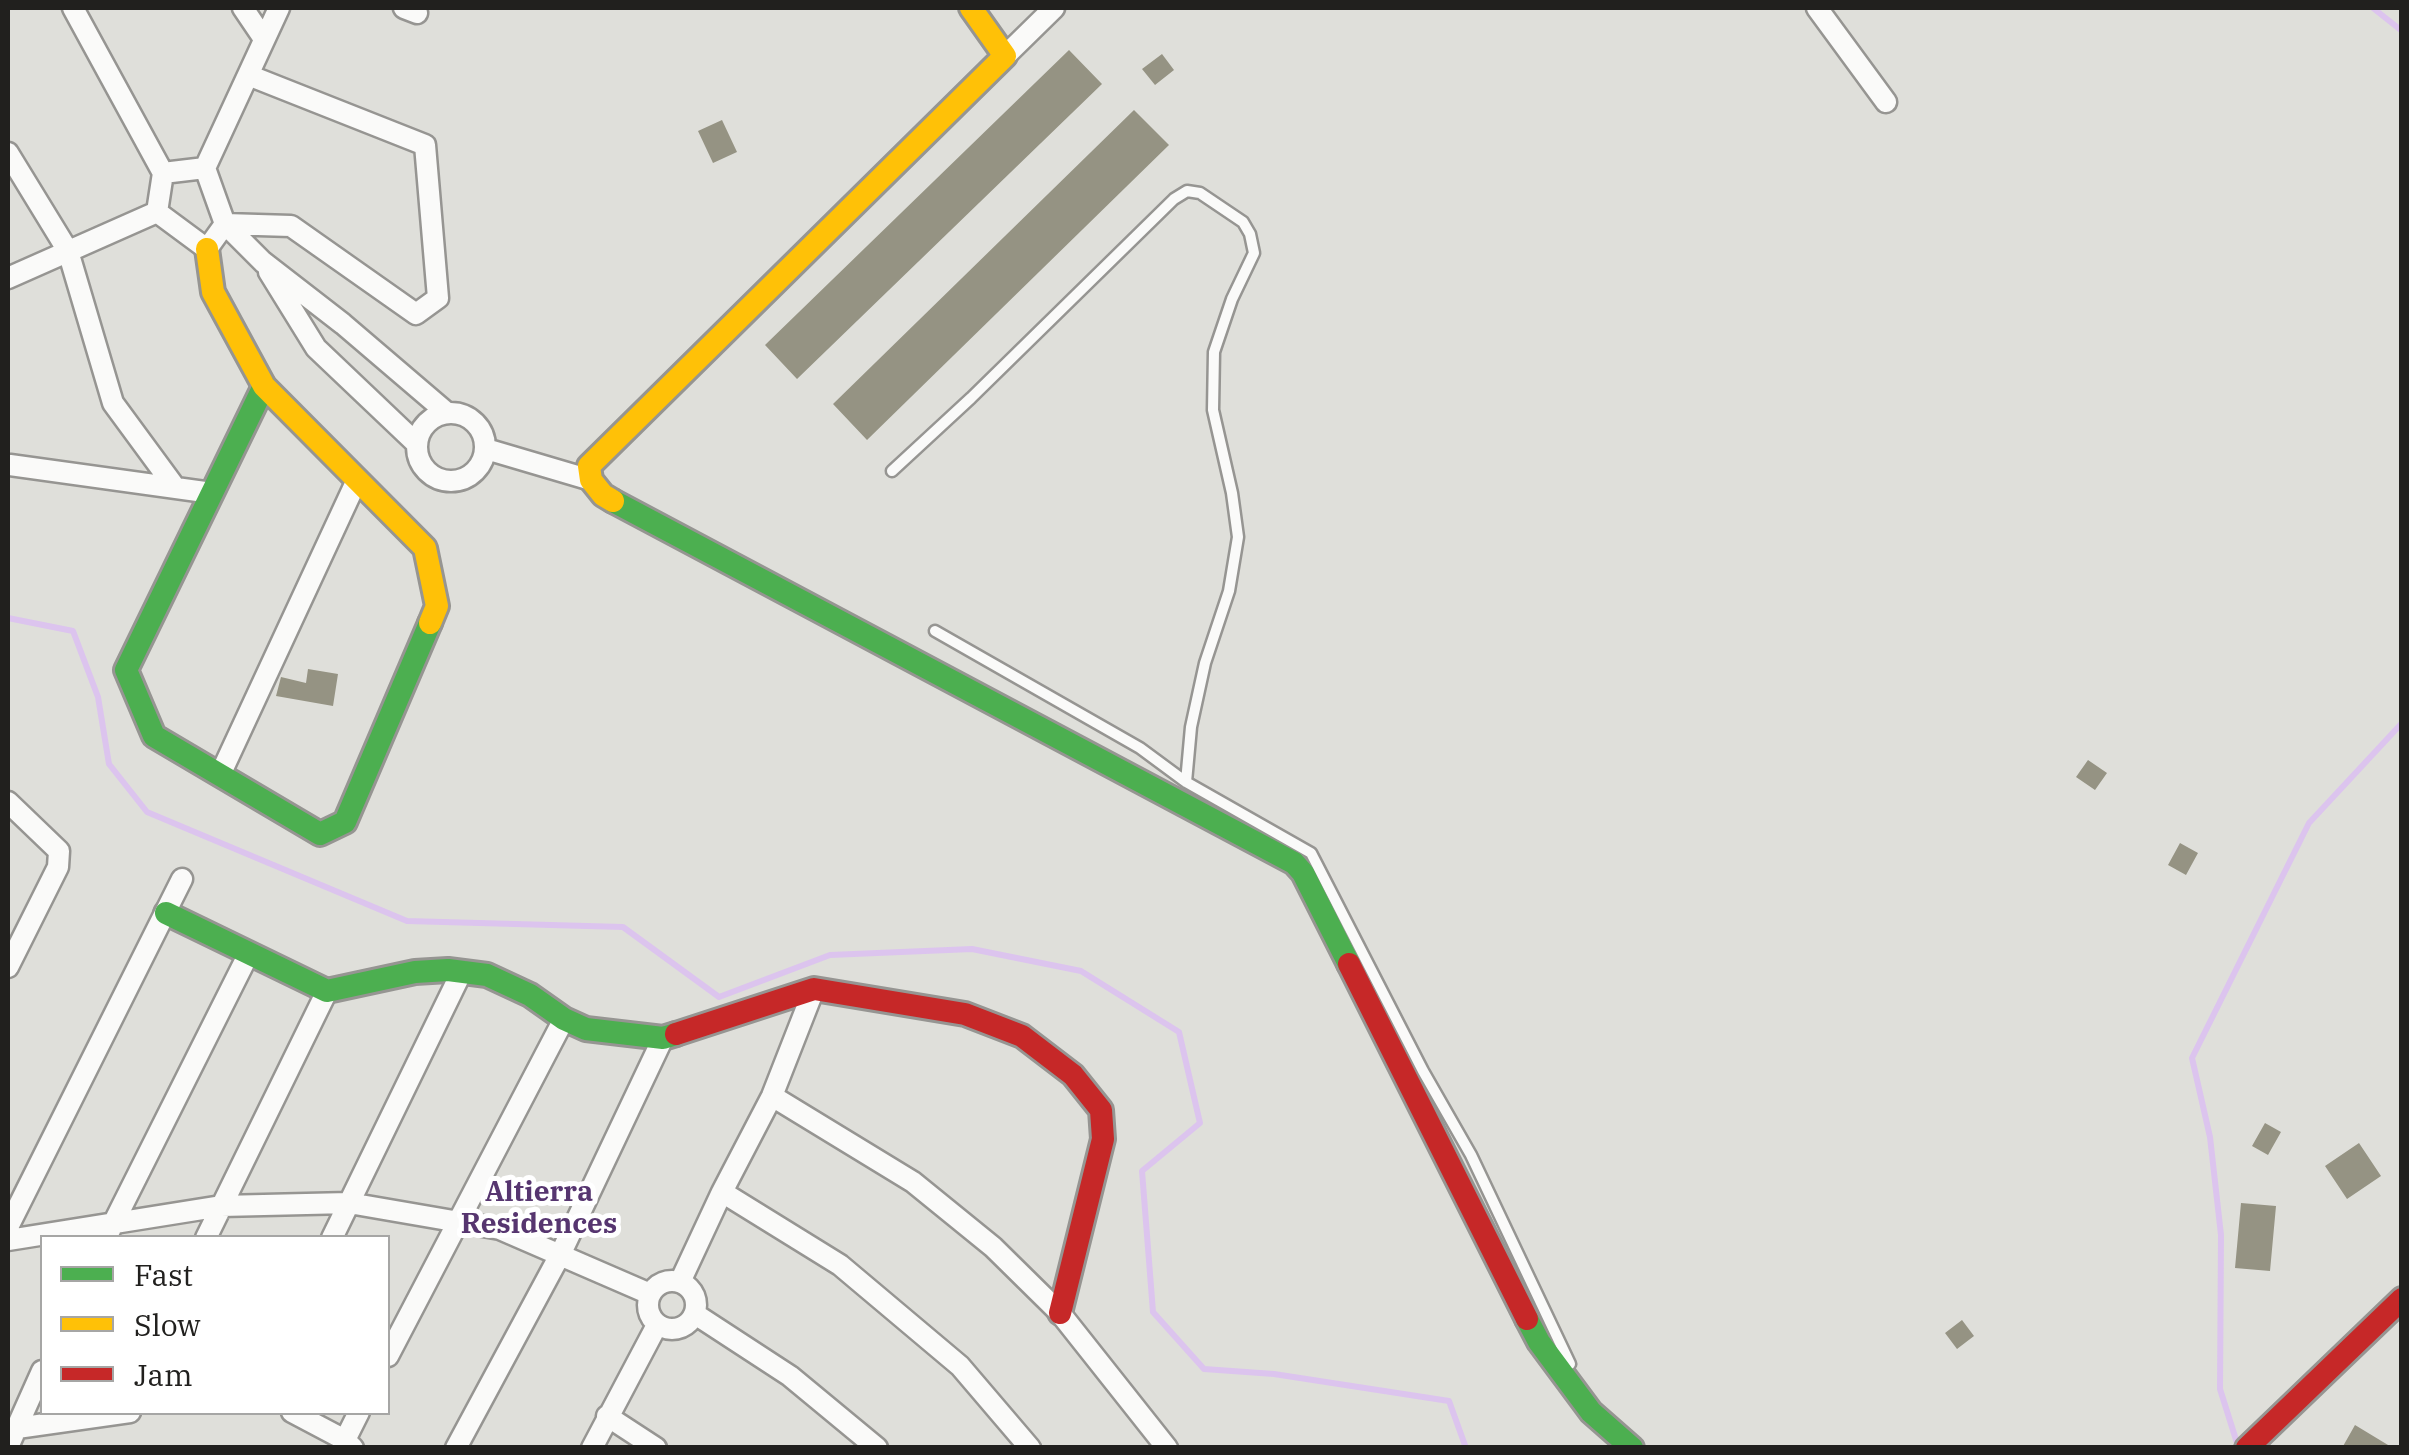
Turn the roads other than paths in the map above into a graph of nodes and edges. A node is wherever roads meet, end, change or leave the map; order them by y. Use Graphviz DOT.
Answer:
graph roads {
  1 [pos="72,8"];
  2 [pos="244,8"];
  3 [pos="278,8"];
  4 [pos="971,8"];
  5 [pos="1054,8"];
  6 [pos="1817,8"];
  7 [pos="264,40"];
  8 [pos="1005,56"];
  9 [pos="248,76"];
  10 [pos="1886,102"];
  11 [pos="8,153"];
  12 [pos="205,168"];
  13 [pos="163,173"];
  14 [pos="157,212"];
  15 [pos="225,224"];
  16 [pos="207,248"];
  17 [pos="68,251"];
  18 [pos="263,262"];
  19 [pos="8,278"];
  20 [pos="264,386"];
  21 [pos="446,412"];
  22 [pos="417,444"];
  23 [pos="486,449"];
  24 [pos="8,465"];
  25 [pos="892,470"];
  26 [pos="357,480"];
  27 [pos="591,480"];
  28 [pos="174,486"];
  29 [pos="212,493"];
  30 [pos="936,631"];
  31 [pos="220,775"];
  32 [pos="1186,782"];
  33 [pos="8,802"];
  34 [pos="182,880"];
  35 [pos="166,913"];
  36 [pos="248,953"];
  37 [pos="8,967"];
  38 [pos="462,972"];
  39 [pos="814,989"];
  40 [pos="327,991"];
  41 [pos="564,1019"];
  42 [pos="663,1038"];
  43 [pos="772,1096"];
  44 [pos="722,1192"];
  45 [pos="348,1203"];
  46 [pos="221,1206"];
  47 [pos="456,1221"];
  48 [pos="8,1226"];
  49 [pos="109,1231"];
  50 [pos="64,1235"];
  51 [pos="207,1235"];
  52 [pos="333,1235"];
  53 [pos="40,1237"];
  54 [pos="8,1240"];
  55 [pos="561,1253"];
  56 [pos="680,1282"];
  57 [pos="650,1294"];
  58 [pos="2402,1299"];
  59 [pos="1060,1313"];
  60 [pos="696,1314"];
  61 [pos="657,1324"];
  62 [pos="390,1352"];
  63 [pos="40,1376"];
  64 [pos="1591,1412"];
  65 [pos="116,1415"];
  66 [pos="297,1415"];
  67 [pos="358,1415"];
  68 [pos="607,1416"];
  69 [pos="12,1437"];
  70 [pos="349,1444"];
  71 [pos="456,1448"];
  72 [pos="592,1448"];
  73 [pos="656,1448"];
  74 [pos="877,1448"];
  75 [pos="1030,1448"];
  76 [pos="1167,1448"];
  77 [pos="1632,1448"];
  78 [pos="2248,1448"];
  1 -- 13 [label="street"];
  2 -- 7 [label="street"];
  3 -- 7 [label="street"];
  4 -- 8 [label="street"];
  5 -- 8 [label="street"];
  6 -- 10 [label="street"];
  7 -- 9 [label="street"];
  8 -- 27 [label="street"];
  9 -- 12 [label="street"];
  9 -- 15 [label="street"];
  11 -- 17 [label="street"];
  12 -- 13 [label="street"];
  12 -- 15 [label="street"];
  13 -- 14 [label="street"];
  14 -- 16 [label="street"];
  14 -- 17 [label="street"];
  15 -- 16 [label="street"];
  15 -- 18 [label="street"];
  16 -- 20 [label="street"];
  17 -- 19 [label="street"];
  17 -- 28 [label="street"];
  18 -- 21 [label="street"];
  18 -- 22 [label="street"];
  20 -- 26 [label="street"];
  20 -- 29 [label="street"];
  21 -- 22 [label="street"];
  21 -- 23 [label="street"];
  22 -- 23 [label="street"];
  23 -- 27 [label="street"];
  24 -- 28 [label="street"];
  25 -- 32 [label="lane"];
  26 -- 31 [label="street"];
  26 -- 31 [label="street"];
  27 -- 64 [label="street"];
  28 -- 29 [label="street"];
  29 -- 31 [label="street"];
  30 -- 32 [label="lane"];
  32 -- 64 [label="lane"];
  33 -- 37 [label="street"];
  34 -- 35 [label="street"];
  35 -- 36 [label="street"];
  35 -- 48 [label="street"];
  36 -- 40 [label="street"];
  36 -- 49 [label="street"];
  38 -- 40 [label="street"];
  38 -- 41 [label="street"];
  38 -- 45 [label="street"];
  39 -- 42 [label="street"];
  39 -- 43 [label="street"];
  39 -- 59 [label="street"];
  40 -- 46 [label="street"];
  41 -- 42 [label="street"];
  41 -- 47 [label="street"];
  42 -- 55 [label="street"];
  43 -- 44 [label="street"];
  43 -- 59 [label="street"];
  44 -- 56 [label="street"];
  44 -- 75 [label="street"];
  45 -- 46 [label="street"];
  45 -- 47 [label="street"];
  45 -- 52 [label="street"];
  46 -- 49 [label="street"];
  46 -- 51 [label="street"];
  47 -- 55 [label="street"];
  47 -- 62 [label="street"];
  49 -- 50 [label="street"];
  53 -- 54 [label="street"];
  55 -- 57 [label="street"];
  55 -- 71 [label="street"];
  56 -- 57 [label="street"];
  56 -- 60 [label="street"];
  57 -- 61 [label="street"];
  58 -- 78 [label="street"];
  59 -- 76 [label="street"];
  60 -- 61 [label="street"];
  60 -- 74 [label="street"];
  61 -- 68 [label="street"];
  63 -- 69 [label="street"];
  64 -- 77 [label="street"];
  65 -- 69 [label="street"];
  66 -- 70 [label="street"];
  67 -- 70 [label="street"];
  68 -- 72 [label="street"];
  68 -- 73 [label="street"];
}
